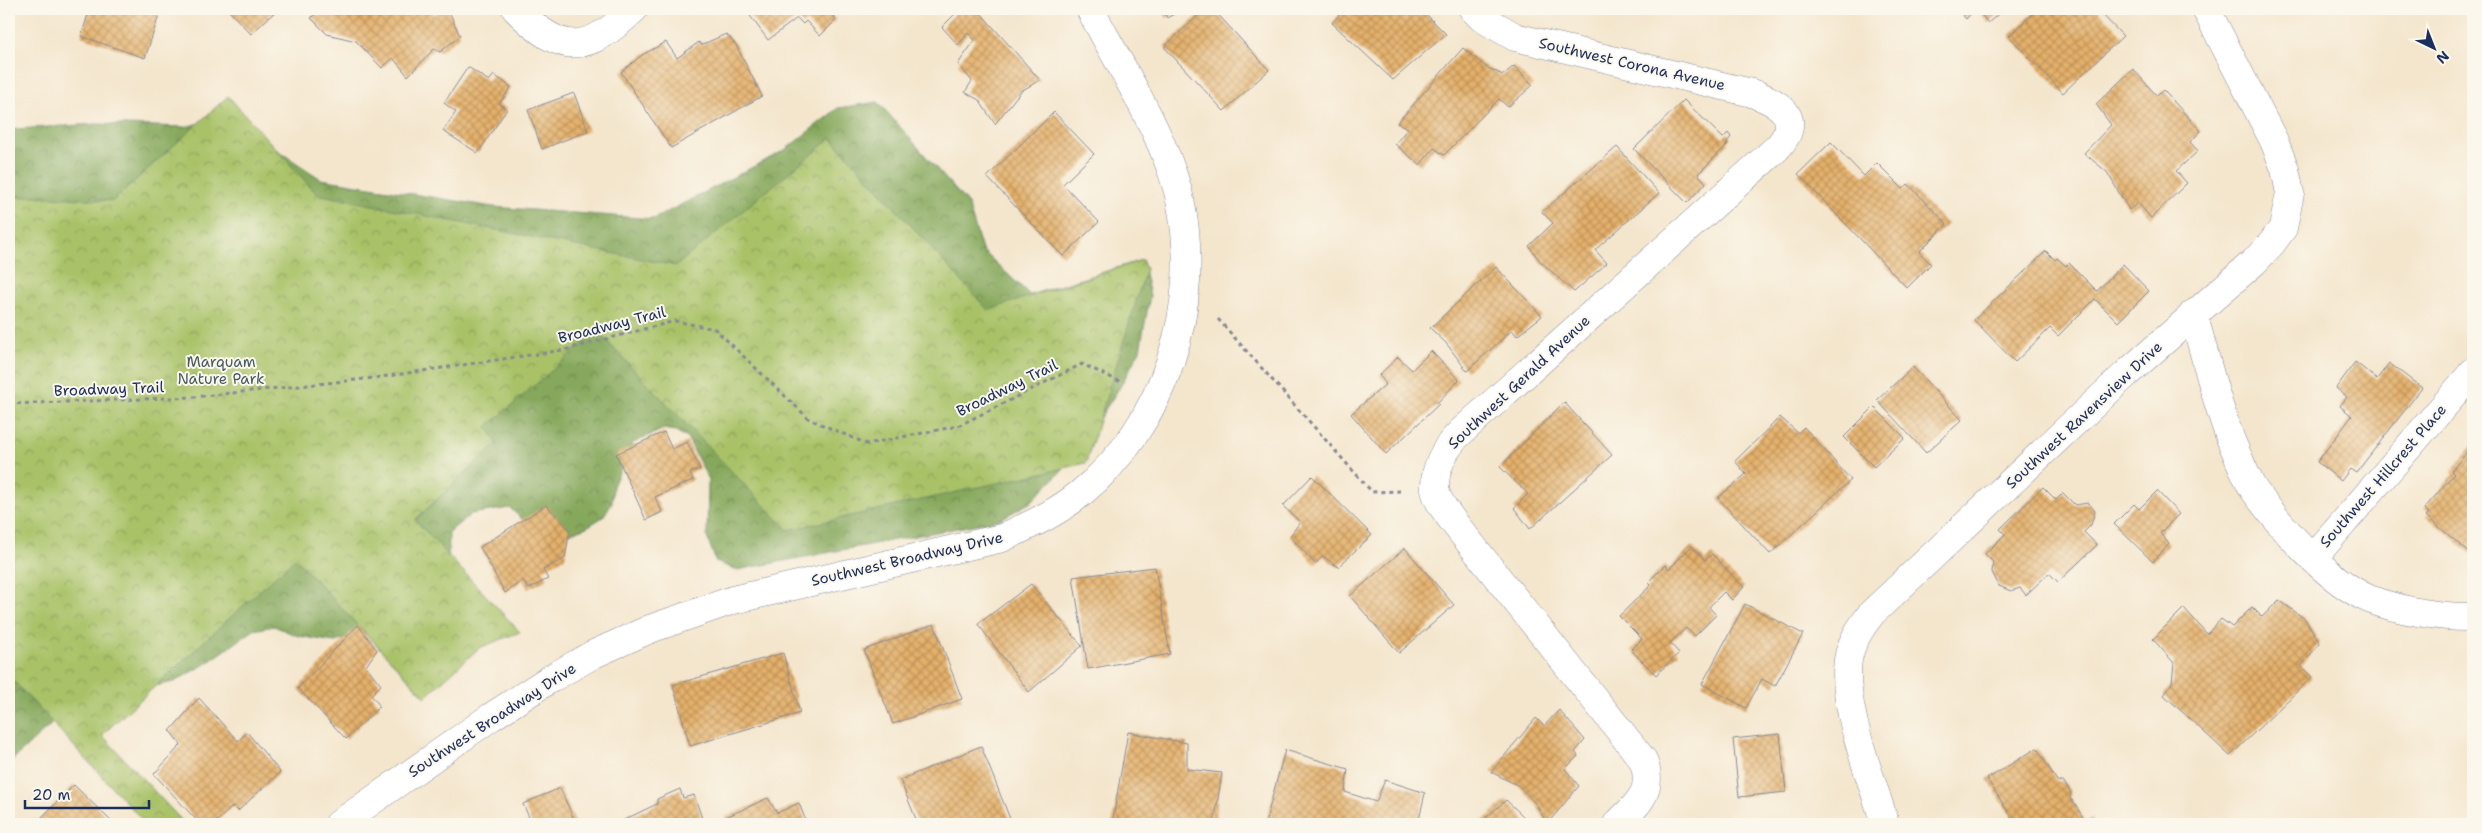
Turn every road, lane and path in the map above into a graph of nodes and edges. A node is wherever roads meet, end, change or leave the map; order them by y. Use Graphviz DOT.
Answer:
graph roads {
  1 [pos="516,9"];
  2 [pos="634,9"];
  3 [pos="1090,9"];
  4 [pos="1473,9"];
  5 [pos="2206,9"];
  6 [pos="1789,120"];
  7 [pos="1185,300"];
  8 [pos="2193,314"];
  9 [pos="2473,372"];
  10 [pos="1157,399"];
  11 [pos="9,404"];
  12 [pos="1436,489"];
  13 [pos="2313,558"];
  14 [pos="2473,617"];
  15 [pos="339,824"];
  16 [pos="1617,824"];
  17 [pos="1885,824"];
  1 -- 2 [label="street"];
  3 -- 7 [label="street, Southwest Broadway Drive"];
  4 -- 6 [label="street, Southwest Corona Avenue"];
  5 -- 8 [label="street, Southwest Ravensview Drive"];
  6 -- 12 [label="street, Southwest Gerald Avenue"];
  7 -- 10 [label="street, Southwest Broadway Drive"];
  7 -- 12 [label="path"];
  8 -- 13 [label="street"];
  8 -- 17 [label="street, Southwest Ravensview Drive"];
  9 -- 13 [label="street, Southwest Hillcrest Place"];
  10 -- 11 [label="path, Broadway Trail"];
  10 -- 15 [label="street, Southwest Broadway Drive"];
  12 -- 16 [label="street"];
  13 -- 14 [label="street"];
}
